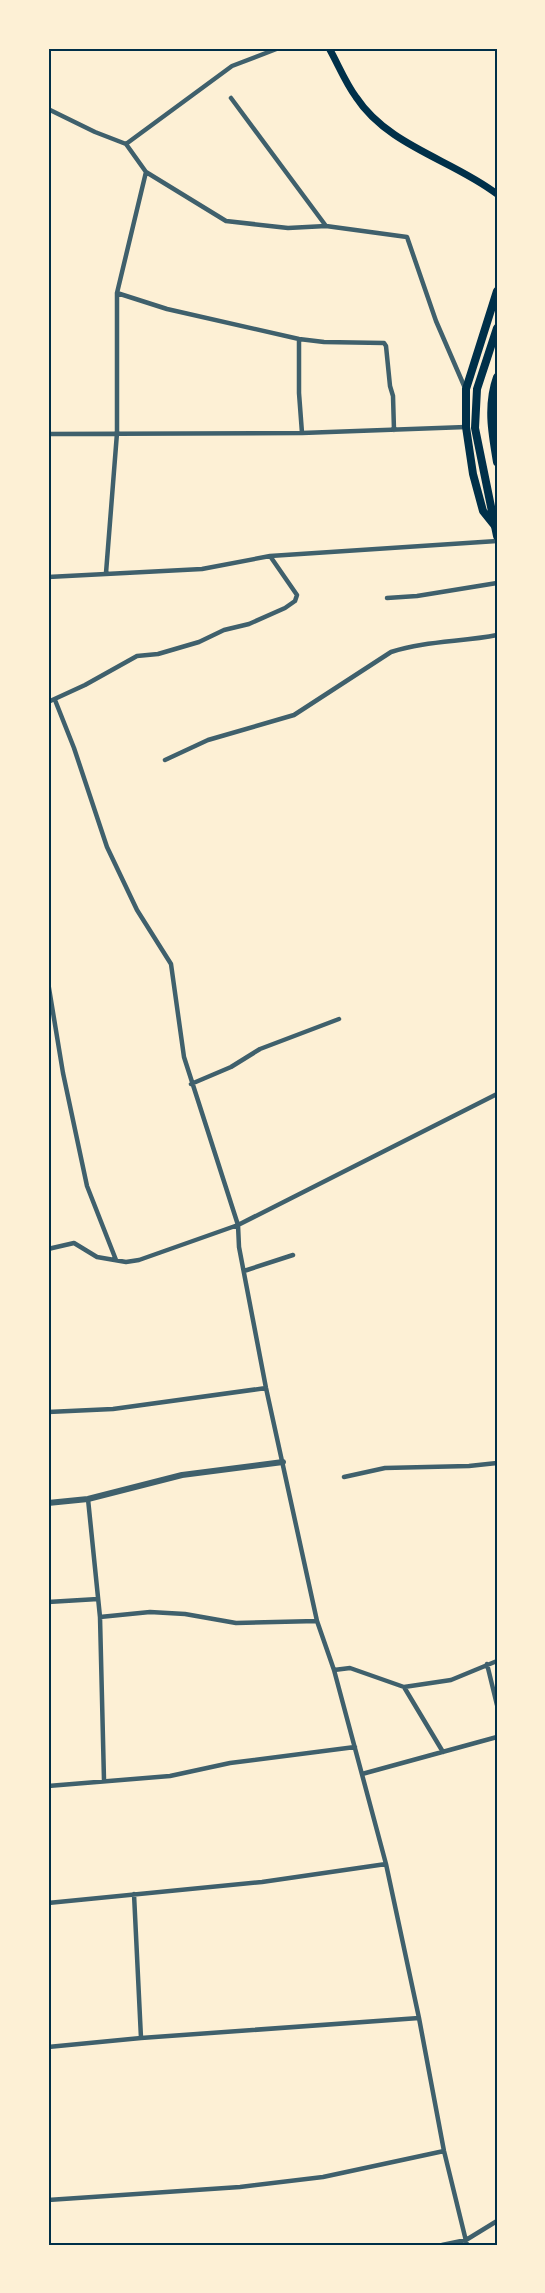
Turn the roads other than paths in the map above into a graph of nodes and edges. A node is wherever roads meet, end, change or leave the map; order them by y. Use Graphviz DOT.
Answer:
graph roads {
  1 [pos="279,48"];
  2 [pos="329,48"];
  3 [pos="231,98"];
  4 [pos="48,109"];
  5 [pos="126,144"];
  6 [pos="146,171"];
  7 [pos="482,183"];
  8 [pos="497,185"];
  9 [pos="497,194"];
  10 [pos="326,226"];
  11 [pos="497,291"];
  12 [pos="117,293"];
  13 [pos="497,328"];
  14 [pos="298,339"];
  15 [pos="497,377"];
  16 [pos="466,388"];
  17 [pos="466,427"];
  18 [pos="394,430"];
  19 [pos="117,433"];
  20 [pos="48,434"];
  21 [pos="302,434"];
  22 [pos="497,462"];
  23 [pos="495,526"];
  24 [pos="497,536"];
  25 [pos="497,541"];
  26 [pos="270,556"];
  27 [pos="106,573"];
  28 [pos="48,577"];
  29 [pos="497,582"];
  30 [pos="387,598"];
  31 [pos="497,635"];
  32 [pos="56,700"];
  33 [pos="48,702"];
  34 [pos="165,760"];
  35 [pos="48,982"];
  36 [pos="339,1019"];
  37 [pos="191,1084"];
  38 [pos="497,1094"];
  39 [pos="238,1226"];
  40 [pos="48,1249"];
  41 [pos="293,1255"];
  42 [pos="116,1260"];
  43 [pos="244,1271"];
  44 [pos="266,1388"];
  45 [pos="48,1412"];
  46 [pos="283,1462"];
  47 [pos="497,1463"];
  48 [pos="344,1477"];
  49 [pos="88,1500"];
  50 [pos="48,1503"];
  51 [pos="98,1599"];
  52 [pos="48,1602"];
  53 [pos="100,1617"];
  54 [pos="316,1621"];
  55 [pos="497,1661"];
  56 [pos="487,1664"];
  57 [pos="334,1670"];
  58 [pos="404,1687"];
  59 [pos="497,1705"];
  60 [pos="497,1737"];
  61 [pos="354,1747"];
  62 [pos="443,1752"];
  63 [pos="362,1774"];
  64 [pos="104,1780"];
  65 [pos="48,1785"];
  66 [pos="386,1864"];
  67 [pos="135,1894"];
  68 [pos="48,1903"];
  69 [pos="419,2018"];
  70 [pos="141,2038"];
  71 [pos="48,2048"];
  72 [pos="444,2151"];
  73 [pos="48,2200"];
  74 [pos="497,2221"];
  75 [pos="466,2243"];
  76 [pos="442,2245"];
  1 -- 5 [label="street"];
  2 -- 7 [label="main road"];
  3 -- 10 [label="street"];
  4 -- 5 [label="street"];
  5 -- 6 [label="street"];
  6 -- 10 [label="street"];
  6 -- 12 [label="street"];
  7 -- 8 [label="main road"];
  7 -- 9 [label="main road"];
  10 -- 16 [label="street"];
  11 -- 16 [label="main road"];
  12 -- 14 [label="street"];
  12 -- 19 [label="street"];
  13 -- 23 [label="main road"];
  14 -- 18 [label="street"];
  14 -- 21 [label="street"];
  15 -- 22 [label="main road"];
  16 -- 17 [label="main road"];
  17 -- 18 [label="street"];
  17 -- 23 [label="main road"];
  18 -- 21 [label="street"];
  19 -- 20 [label="street"];
  19 -- 21 [label="street"];
  19 -- 27 [label="street"];
  23 -- 24 [label="main road"];
  25 -- 26 [label="street"];
  26 -- 27 [label="street"];
  26 -- 32 [label="street"];
  27 -- 28 [label="street"];
  29 -- 30 [label="street"];
  31 -- 34 [label="street"];
  32 -- 33 [label="street"];
  32 -- 37 [label="street"];
  35 -- 42 [label="street"];
  36 -- 37 [label="street"];
  37 -- 39 [label="street"];
  38 -- 39 [label="street"];
  39 -- 42 [label="street"];
  39 -- 43 [label="street"];
  40 -- 42 [label="street"];
  41 -- 43 [label="street"];
  43 -- 44 [label="street"];
  44 -- 45 [label="street"];
  44 -- 46 [label="street"];
  46 -- 49 [label="street"];
  46 -- 54 [label="street"];
  47 -- 48 [label="street"];
  49 -- 50 [label="street"];
  49 -- 51 [label="street"];
  51 -- 52 [label="street"];
  51 -- 53 [label="street"];
  53 -- 54 [label="street"];
  53 -- 64 [label="street"];
  54 -- 57 [label="street"];
  55 -- 56 [label="street"];
  56 -- 58 [label="street"];
  56 -- 59 [label="street"];
  57 -- 58 [label="street"];
  57 -- 61 [label="street"];
  58 -- 62 [label="street"];
  60 -- 62 [label="street"];
  61 -- 63 [label="street"];
  61 -- 64 [label="street"];
  62 -- 63 [label="street"];
  63 -- 66 [label="street"];
  64 -- 65 [label="street"];
  66 -- 67 [label="street"];
  66 -- 69 [label="street"];
  67 -- 68 [label="street"];
  67 -- 70 [label="street"];
  69 -- 70 [label="street"];
  69 -- 72 [label="street"];
  70 -- 71 [label="street"];
  72 -- 73 [label="street"];
  72 -- 75 [label="street"];
  74 -- 75 [label="street"];
  75 -- 76 [label="street"];
}
